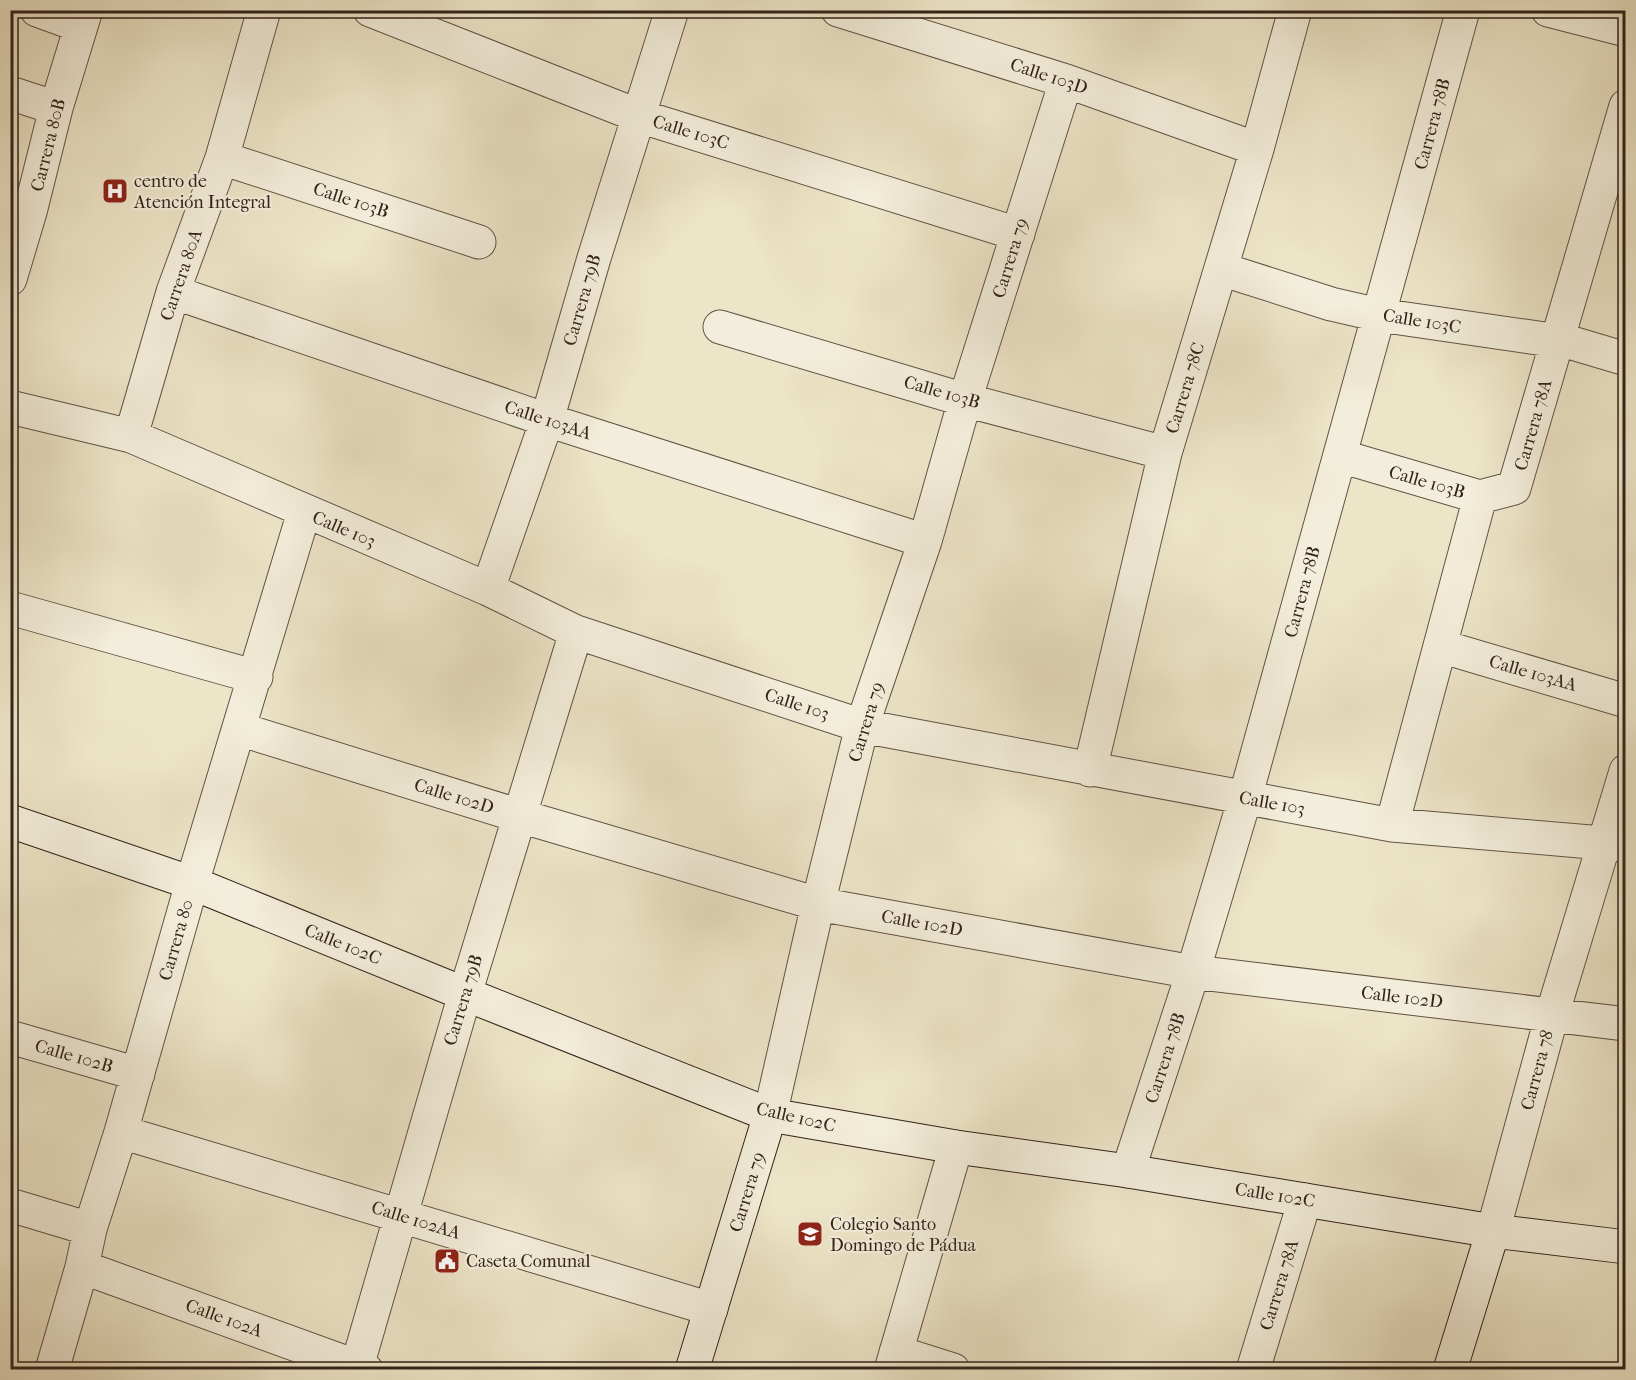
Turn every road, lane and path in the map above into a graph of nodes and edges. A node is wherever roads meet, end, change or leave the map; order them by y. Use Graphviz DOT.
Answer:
graph roads {
  1 [pos="38,10"];
  2 [pos="264,10"];
  3 [pos="370,10"];
  4 [pos="672,10"];
  5 [pos="838,10"];
  6 [pos="1295,10"];
  7 [pos="1463,10"];
  8 [pos="1548,10"];
  9 [pos="84,18"];
  10 [pos="1626,30"];
  11 [pos="1066,81"];
  12 [pos="10,93"];
  13 [pos="1626,106"];
  14 [pos="56,108"];
  15 [pos="639,116"];
  16 [pos="1257,149"];
  17 [pos="222,158"];
  18 [pos="20,208"];
  19 [pos="1018,234"];
  20 [pos="479,242"];
  21 [pos="1221,269"];
  22 [pos="11,274"];
  23 [pos="173,292"];
  24 [pos="1379,315"];
  25 [pos="720,327"];
  26 [pos="1556,342"];
  27 [pos="1626,359"];
  28 [pos="965,400"];
  29 [pos="10,407"];
  30 [pos="547,420"];
  31 [pos="131,436"];
  32 [pos="1165,453"];
  33 [pos="1340,456"];
  34 [pos="1480,497"];
  35 [pos="304,512"];
  36 [pos="925,541"];
  37 [pos="488,589"];
  38 [pos="10,608"];
  39 [pos="576,632"];
  40 [pos="1440,646"];
  41 [pos="255,677"];
  42 [pos="1626,701"];
  43 [pos="862,726"];
  44 [pos="239,729"];
  45 [pos="1090,770"];
  46 [pos="1626,771"];
  47 [pos="1245,798"];
  48 [pos="520,816"];
  49 [pos="10,821"];
  50 [pos="1392,825"];
  51 [pos="1615,844"];
  52 [pos="192,883"];
  53 [pos="818,904"];
  54 [pos="1193,972"];
  55 [pos="465,994"];
  56 [pos="1552,1016"];
  57 [pos="1626,1024"];
  58 [pos="10,1038"];
  59 [pos="138,1074"];
  60 [pos="770,1115"];
  61 [pos="122,1132"];
  62 [pos="956,1147"];
  63 [pos="1128,1171"];
  64 [pos="1305,1200"];
  65 [pos="10,1205"];
  66 [pos="400,1215"];
  67 [pos="90,1229"];
  68 [pos="1493,1231"];
  69 [pos="1626,1247"];
  70 [pos="82,1267"];
  71 [pos="711,1309"];
  72 [pos="893,1361"];
  73 [pos="360,1369"];
  74 [pos="52,1370"];
  75 [pos="692,1370"];
  76 [pos="953,1370"];
  77 [pos="1253,1370"];
  78 [pos="1450,1370"];
  1 -- 9 [label="street"];
  2 -- 17 [label="street, Carrera 80A"];
  3 -- 15 [label="street, Calle 103C"];
  4 -- 15 [label="street, Carrera 79B"];
  5 -- 11 [label="street, Calle 103D"];
  6 -- 16 [label="street, Carrera 78C"];
  7 -- 24 [label="street, Carrera 78B"];
  8 -- 10 [label="street"];
  9 -- 14 [label="street, Carrera 80B"];
  11 -- 16 [label="street, Calle 103D"];
  11 -- 19 [label="street, Carrera 79"];
  12 -- 14 [label="street"];
  13 -- 26 [label="street, Carrera 78A"];
  14 -- 18 [label="street, Carrera 80B"];
  15 -- 19 [label="street, Calle 103C"];
  15 -- 30 [label="street, Carrera 79B"];
  16 -- 21 [label="street, Carrera 78C"];
  17 -- 20 [label="street, Calle 103B"];
  17 -- 23 [label="street, Carrera 80A"];
  18 -- 22 [label="street, Carrera 80B"];
  19 -- 28 [label="street, Carrera 79"];
  21 -- 24 [label="street, Calle 103C"];
  21 -- 32 [label="street, Carrera 78C"];
  23 -- 30 [label="street, Calle 103AA"];
  23 -- 31 [label="street, Carrera 80A"];
  24 -- 26 [label="street, Calle 103C"];
  24 -- 33 [label="street, Carrera 78B"];
  25 -- 28 [label="street, Calle 103B"];
  26 -- 27 [label="street, Calle 103C"];
  26 -- 34 [label="street, Carrera 78A"];
  28 -- 32 [label="street, Calle 103B"];
  28 -- 36 [label="street, Carrera 79"];
  29 -- 31 [label="street, Calle 103"];
  30 -- 36 [label="street, Calle 103AA"];
  30 -- 37 [label="street, Carrera 79B"];
  31 -- 35 [label="street, Calle 103"];
  32 -- 45 [label="street, Carrera 78C"];
  33 -- 34 [label="street, Calle 103B"];
  33 -- 47 [label="street, Carrera 78B"];
  34 -- 40 [label="street"];
  35 -- 37 [label="street, Calle 103"];
  35 -- 41 [label="street, Carrera 80"];
  36 -- 43 [label="street, Carrera 79"];
  37 -- 39 [label="street, Calle 103"];
  38 -- 41 [label="street"];
  39 -- 43 [label="street, Calle 103"];
  39 -- 48 [label="street, Carrera 79B"];
  40 -- 42 [label="street, Calle 103AA"];
  40 -- 50 [label="street"];
  41 -- 44 [label="street, Carrera 80"];
  43 -- 45 [label="street, Calle 103"];
  43 -- 53 [label="street, Carrera 79"];
  44 -- 48 [label="street, Calle 102D"];
  44 -- 52 [label="street, Carrera 80"];
  45 -- 47 [label="street, Calle 103"];
  46 -- 51 [label="street, Carrera 78"];
  47 -- 50 [label="street, Calle 103"];
  47 -- 54 [label="street, Carrera 78B"];
  48 -- 53 [label="street, Calle 102D"];
  48 -- 55 [label="street, Carrera 79B"];
  49 -- 52 [label="street, Calle 102C"];
  50 -- 51 [label="street, Calle 103"];
  51 -- 56 [label="street, Carrera 78"];
  52 -- 55 [label="street, Calle 102C"];
  52 -- 59 [label="street, Carrera 80"];
  53 -- 54 [label="street, Calle 102D"];
  53 -- 60 [label="street, Carrera 79"];
  54 -- 56 [label="street, Calle 102D"];
  54 -- 63 [label="street, Carrera 78B"];
  55 -- 60 [label="street, Calle 102C"];
  55 -- 66 [label="street, Carrera 79B"];
  56 -- 57 [label="street, Calle 102D"];
  56 -- 68 [label="street, Carrera 78"];
  58 -- 59 [label="street, Calle 102B"];
  59 -- 61 [label="street, Carrera 80"];
  60 -- 62 [label="street, Calle 102C"];
  60 -- 71 [label="street, Carrera 79"];
  61 -- 66 [label="street, Calle 102AA"];
  61 -- 67 [label="street, Carrera 80"];
  62 -- 63 [label="street, Calle 102C"];
  62 -- 72 [label="street"];
  63 -- 64 [label="street, Calle 102C"];
  64 -- 68 [label="street, Calle 102C"];
  64 -- 77 [label="street, Carrera 78A"];
  65 -- 67 [label="street"];
  66 -- 71 [label="street, Calle 102AA"];
  66 -- 73 [label="street, Carrera 79B"];
  67 -- 70 [label="street, Carrera 80"];
  68 -- 69 [label="street, Calle 102C"];
  68 -- 78 [label="street, Carrera 78"];
  70 -- 73 [label="street, Calle 102A"];
  70 -- 74 [label="street, Carrera 80"];
  71 -- 75 [label="street, Carrera 79"];
  72 -- 76 [label="street"];
}
